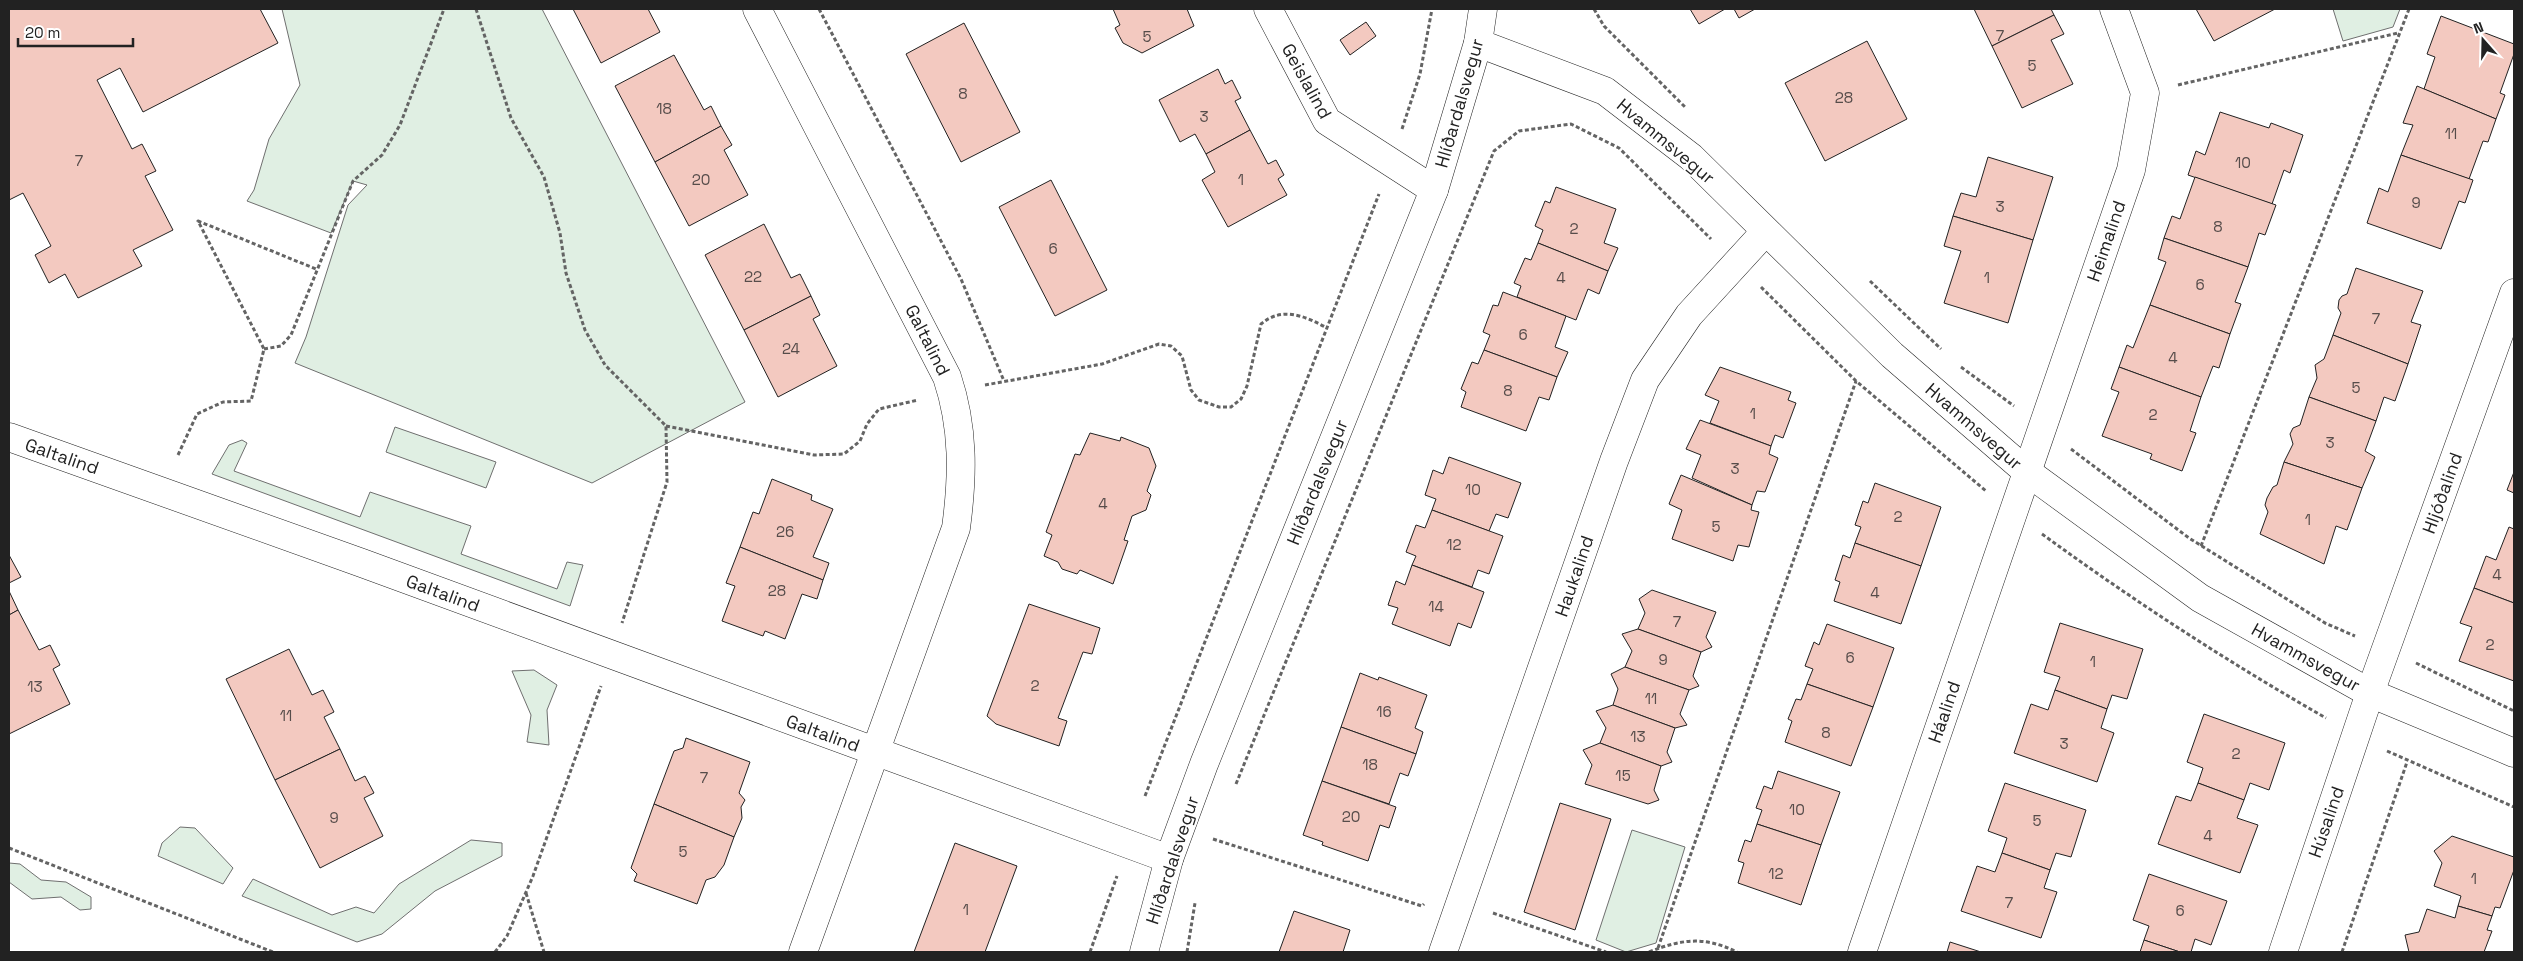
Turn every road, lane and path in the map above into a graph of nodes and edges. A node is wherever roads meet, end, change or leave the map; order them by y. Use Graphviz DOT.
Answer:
graph roads {
  1 [pos="444,9"];
  2 [pos="476,9"];
  3 [pos="758,9"];
  4 [pos="819,9"];
  5 [pos="1268,9"];
  6 [pos="1432,9"];
  7 [pos="1483,9"];
  8 [pos="2114,9"];
  9 [pos="2409,9"];
  10 [pos="2399,32"];
  11 [pos="1478,43"];
  12 [pos="2145,93"];
  13 [pos="1392,163"];
  14 [pos="1434,190"];
  15 [pos="1765,232"];
  16 [pos="1737,264"];
  17 [pos="316,269"];
  18 [pos="2514,293"];
  19 [pos="1327,328"];
  20 [pos="264,349"];
  21 [pos="1856,380"];
  22 [pos="1004,381"];
  23 [pos="952,393"];
  24 [pos="666,426"];
  25 [pos="9,437"];
  26 [pos="178,455"];
  27 [pos="2026,471"];
  28 [pos="2012,513"];
  29 [pos="2201,546"];
  30 [pos="620,629"];
  31 [pos="603,679"];
  32 [pos="2370,692"];
  33 [pos="2356,735"];
  34 [pos="876,753"];
  35 [pos="2514,753"];
  36 [pos="2407,762"];
  37 [pos="1235,785"];
  38 [pos="1145,796"];
  39 [pos="2514,807"];
  40 [pos="1217,830"];
  41 [pos="1213,839"];
  42 [pos="9,848"];
  43 [pos="1210,848"];
  44 [pos="1169,859"];
  45 [pos="1117,876"];
  46 [pos="526,893"];
  47 [pos="1196,898"];
  48 [pos="1428,900"];
  49 [pos="1486,911"];
  50 [pos="1658,948"];
  51 [pos="273,952"];
  52 [pos="495,952"];
  53 [pos="544,952"];
  54 [pos="804,952"];
  55 [pos="1090,952"];
  56 [pos="1144,952"];
  57 [pos="1187,952"];
  58 [pos="1443,952"];
  59 [pos="1606,952"];
  60 [pos="1648,952"];
  61 [pos="1736,952"];
  62 [pos="1862,952"];
  63 [pos="2283,952"];
  64 [pos="2342,952"];
  1 -- 17 [label="path"];
  2 -- 24 [label="path"];
  3 -- 23 [label="street, Galtalind"];
  4 -- 22 [label="path"];
  5 -- 13 [label="street, Geislalind"];
  6 -- 13 [label="path"];
  7 -- 11 [label="street, Hlíðardalsvegur"];
  8 -- 12 [label="street"];
  9 -- 10 [label="path"];
  10 -- 12 [label="path"];
  10 -- 29 [label="path"];
  11 -- 14 [label="street, Hlíðardalsvegur"];
  11 -- 15 [label="street, Hvammsvegur"];
  12 -- 27 [label="street, Heimalind"];
  13 -- 14 [label="street, Geislalind"];
  13 -- 19 [label="path"];
  14 -- 44 [label="street, Hlíðardalsvegur"];
  15 -- 16 [label="street, Haukalind"];
  15 -- 27 [label="street, Hvammsvegur"];
  16 -- 21 [label="path"];
  16 -- 37 [label="path"];
  16 -- 58 [label="street, Haukalind"];
  17 -- 20 [label="path"];
  17 -- 20 [label="path"];
  18 -- 32 [label="street, Hljóðalind"];
  19 -- 22 [label="path"];
  19 -- 38 [label="path"];
  20 -- 26 [label="path"];
  21 -- 28 [label="path"];
  21 -- 50 [label="path"];
  22 -- 23 [label="path"];
  23 -- 24 [label="path"];
  23 -- 34 [label="street, Galtalind"];
  24 -- 30 [label="path"];
  25 -- 34 [label="street, Galtalind"];
  27 -- 28 [label="street, Háalind"];
  27 -- 32 [label="street, Hvammsvegur"];
  28 -- 33 [label="path"];
  28 -- 62 [label="street, Háalind"];
  31 -- 46 [label="path"];
  32 -- 33 [label="street, Húsalind"];
  32 -- 35 [label="street, Hvammsvegur"];
  33 -- 36 [label="path"];
  33 -- 63 [label="street, Húsalind"];
  34 -- 44 [label="street, Galtalind"];
  34 -- 54 [label="street, Galtalind"];
  36 -- 39 [label="path"];
  36 -- 64 [label="path"];
  40 -- 41 [label="path"];
  41 -- 43 [label="path"];
  41 -- 48 [label="path"];
  42 -- 51 [label="path"];
  44 -- 56 [label="street, Hlíðardalsvegur"];
  45 -- 55 [label="path"];
  46 -- 52 [label="path"];
  46 -- 53 [label="path"];
  47 -- 57 [label="path"];
  49 -- 59 [label="path"];
  50 -- 60 [label="path"];
  50 -- 61 [label="path"];
}
